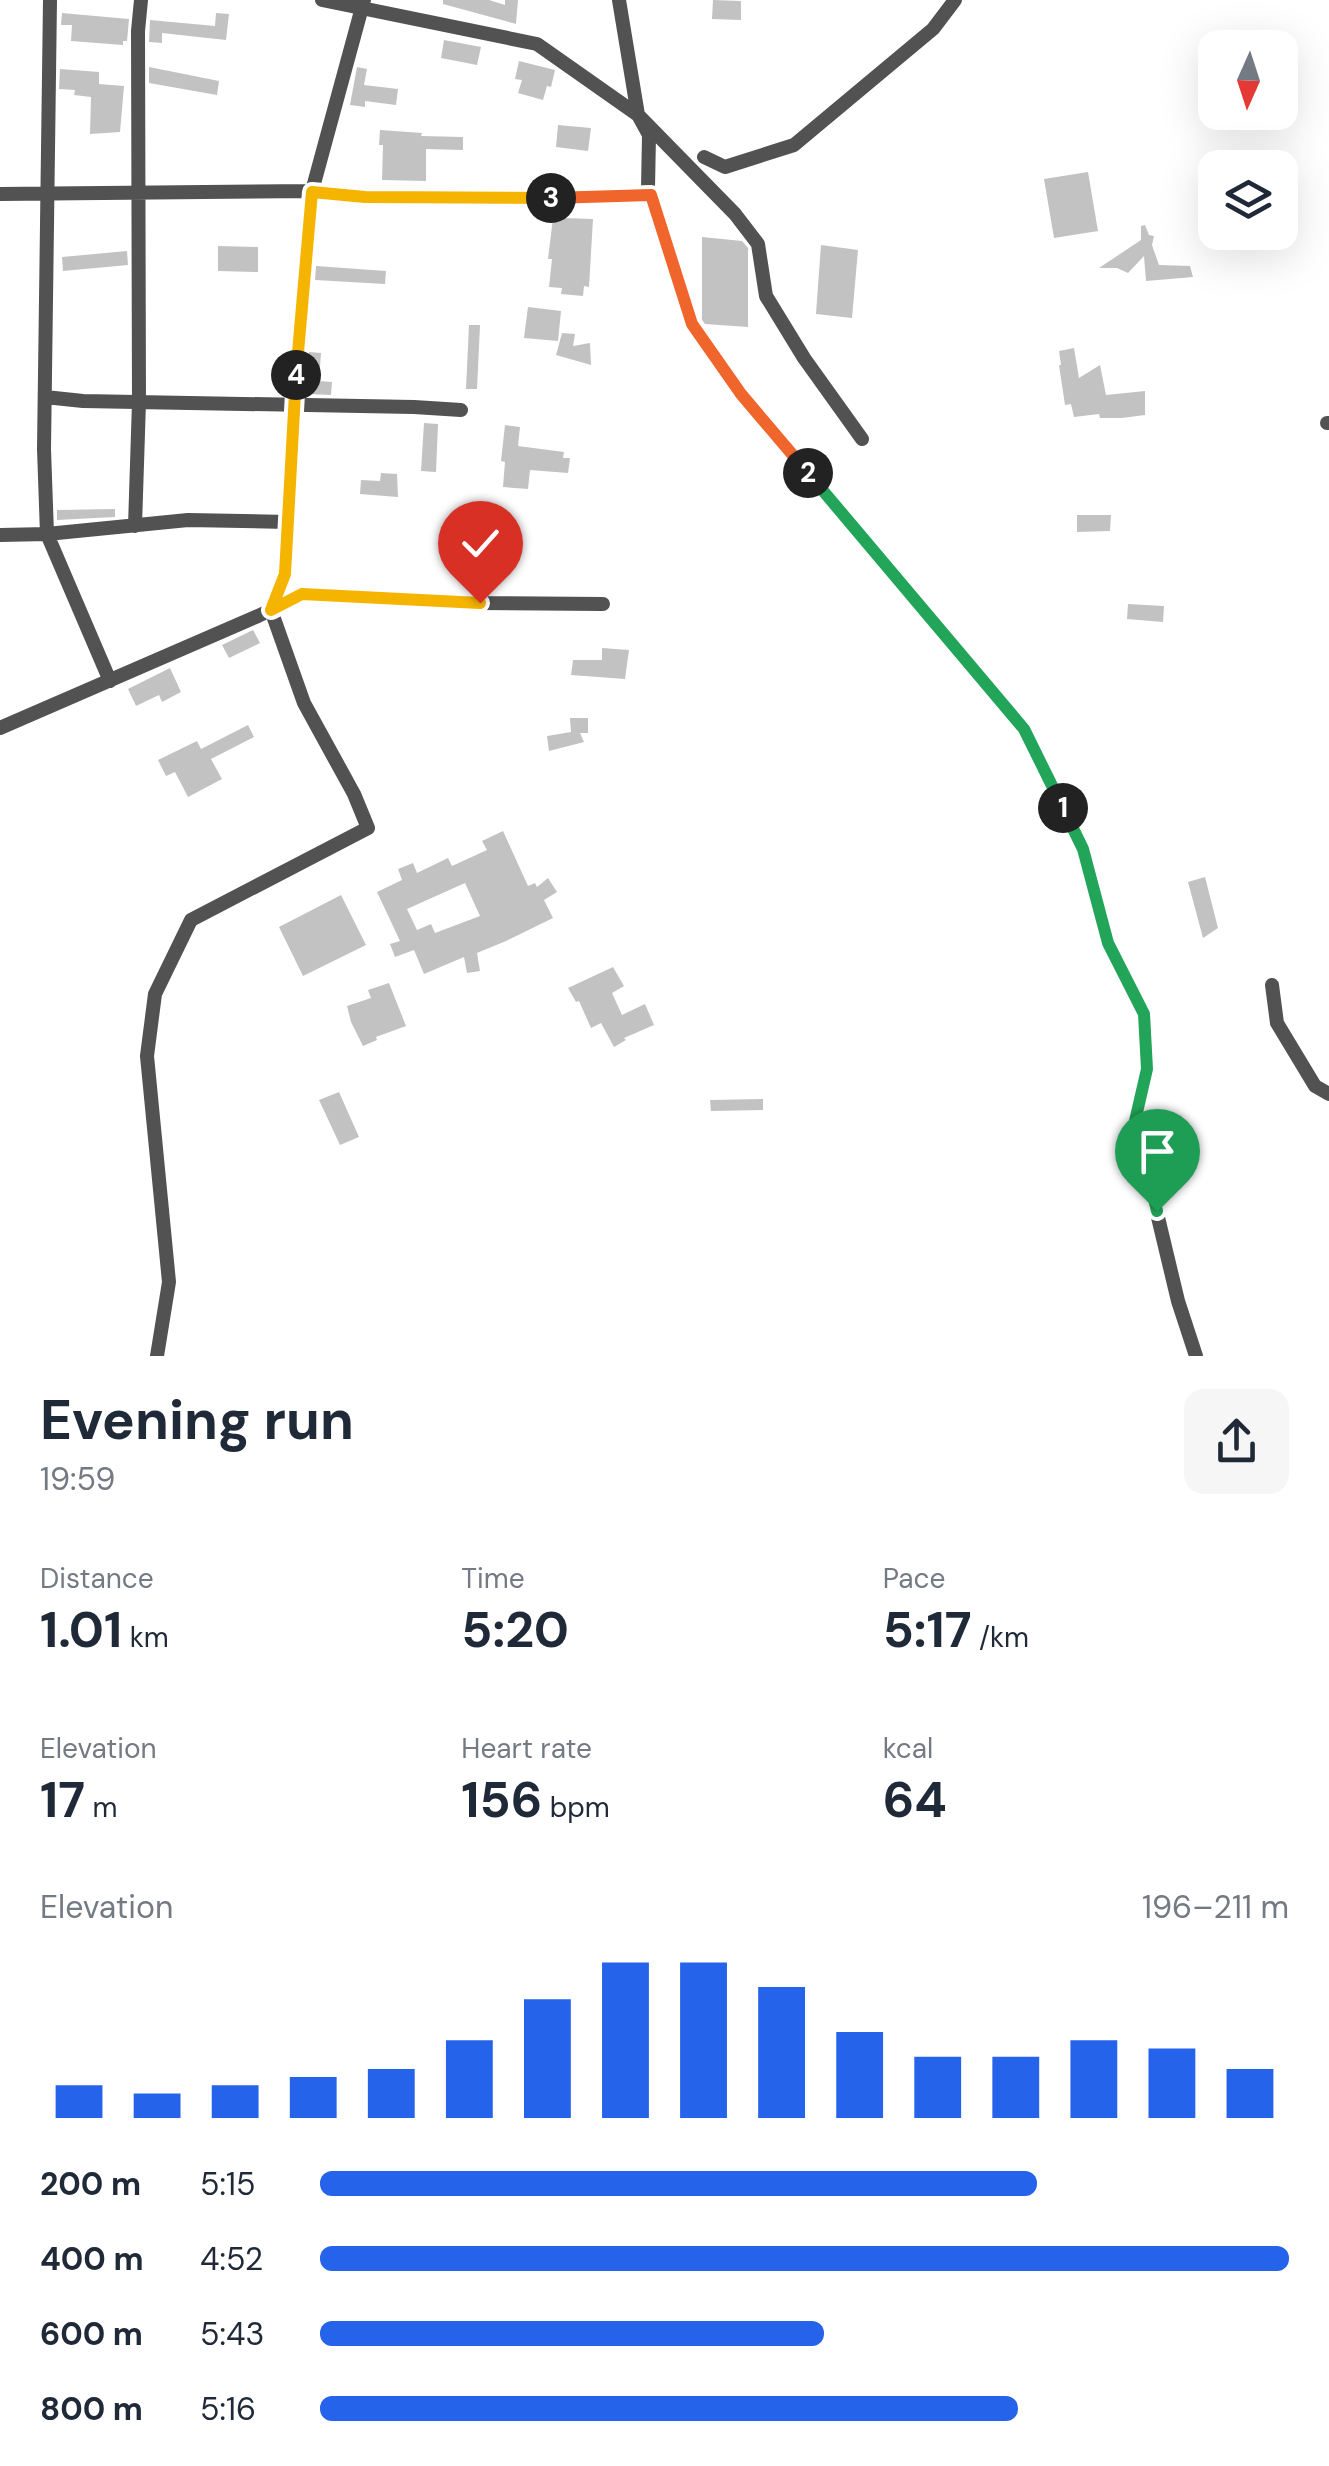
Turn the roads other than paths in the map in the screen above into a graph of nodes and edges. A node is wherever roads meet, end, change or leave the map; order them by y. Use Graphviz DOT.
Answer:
graph roads {
  1 [pos="50,0"];
  2 [pos="141,0"];
  3 [pos="322,0"];
  4 [pos="619,0"];
  5 [pos="955,0"];
  6 [pos="363,4"];
  7 [pos="638,115"];
  8 [pos="704,157"];
  9 [pos="312,192"];
  10 [pos="0,194"];
  11 [pos="140,194"];
  12 [pos="48,195"];
  13 [pos="651,195"];
  14 [pos="45,397"];
  15 [pos="139,402"];
  16 [pos="295,406"];
  17 [pos="461,410"];
  18 [pos="862,440"];
  19 [pos="288,522"];
  20 [pos="135,526"];
  21 [pos="47,534"];
  22 [pos="0,535"];
  23 [pos="603,604"];
  24 [pos="271,610"];
  25 [pos="110,681"];
  26 [pos="0,728"];
  27 [pos="1272,985"];
  28 [pos="1329,1094"];
  29 [pos="157,1356"];
  30 [pos="1196,1356"];
  1 -- 12 [label="street"];
  2 -- 11 [label="street"];
  3 -- 6 [label="street"];
  4 -- 7 [label="street"];
  5 -- 8 [label="street"];
  6 -- 7 [label="street"];
  6 -- 9 [label="street"];
  7 -- 13 [label="street"];
  7 -- 18 [label="street"];
  9 -- 11 [label="street"];
  9 -- 13 [label="street"];
  9 -- 16 [label="street"];
  10 -- 12 [label="street"];
  11 -- 12 [label="street"];
  11 -- 15 [label="street"];
  12 -- 14 [label="street"];
  13 -- 30 [label="street"];
  14 -- 15 [label="street"];
  14 -- 21 [label="street"];
  15 -- 16 [label="street"];
  15 -- 20 [label="street"];
  16 -- 17 [label="street"];
  16 -- 19 [label="street"];
  19 -- 20 [label="street"];
  19 -- 24 [label="street"];
  20 -- 21 [label="street"];
  21 -- 22 [label="street"];
  21 -- 25 [label="street"];
  23 -- 24 [label="street"];
  24 -- 25 [label="street"];
  24 -- 29 [label="street"];
  25 -- 26 [label="street"];
  27 -- 28 [label="street"];
}
